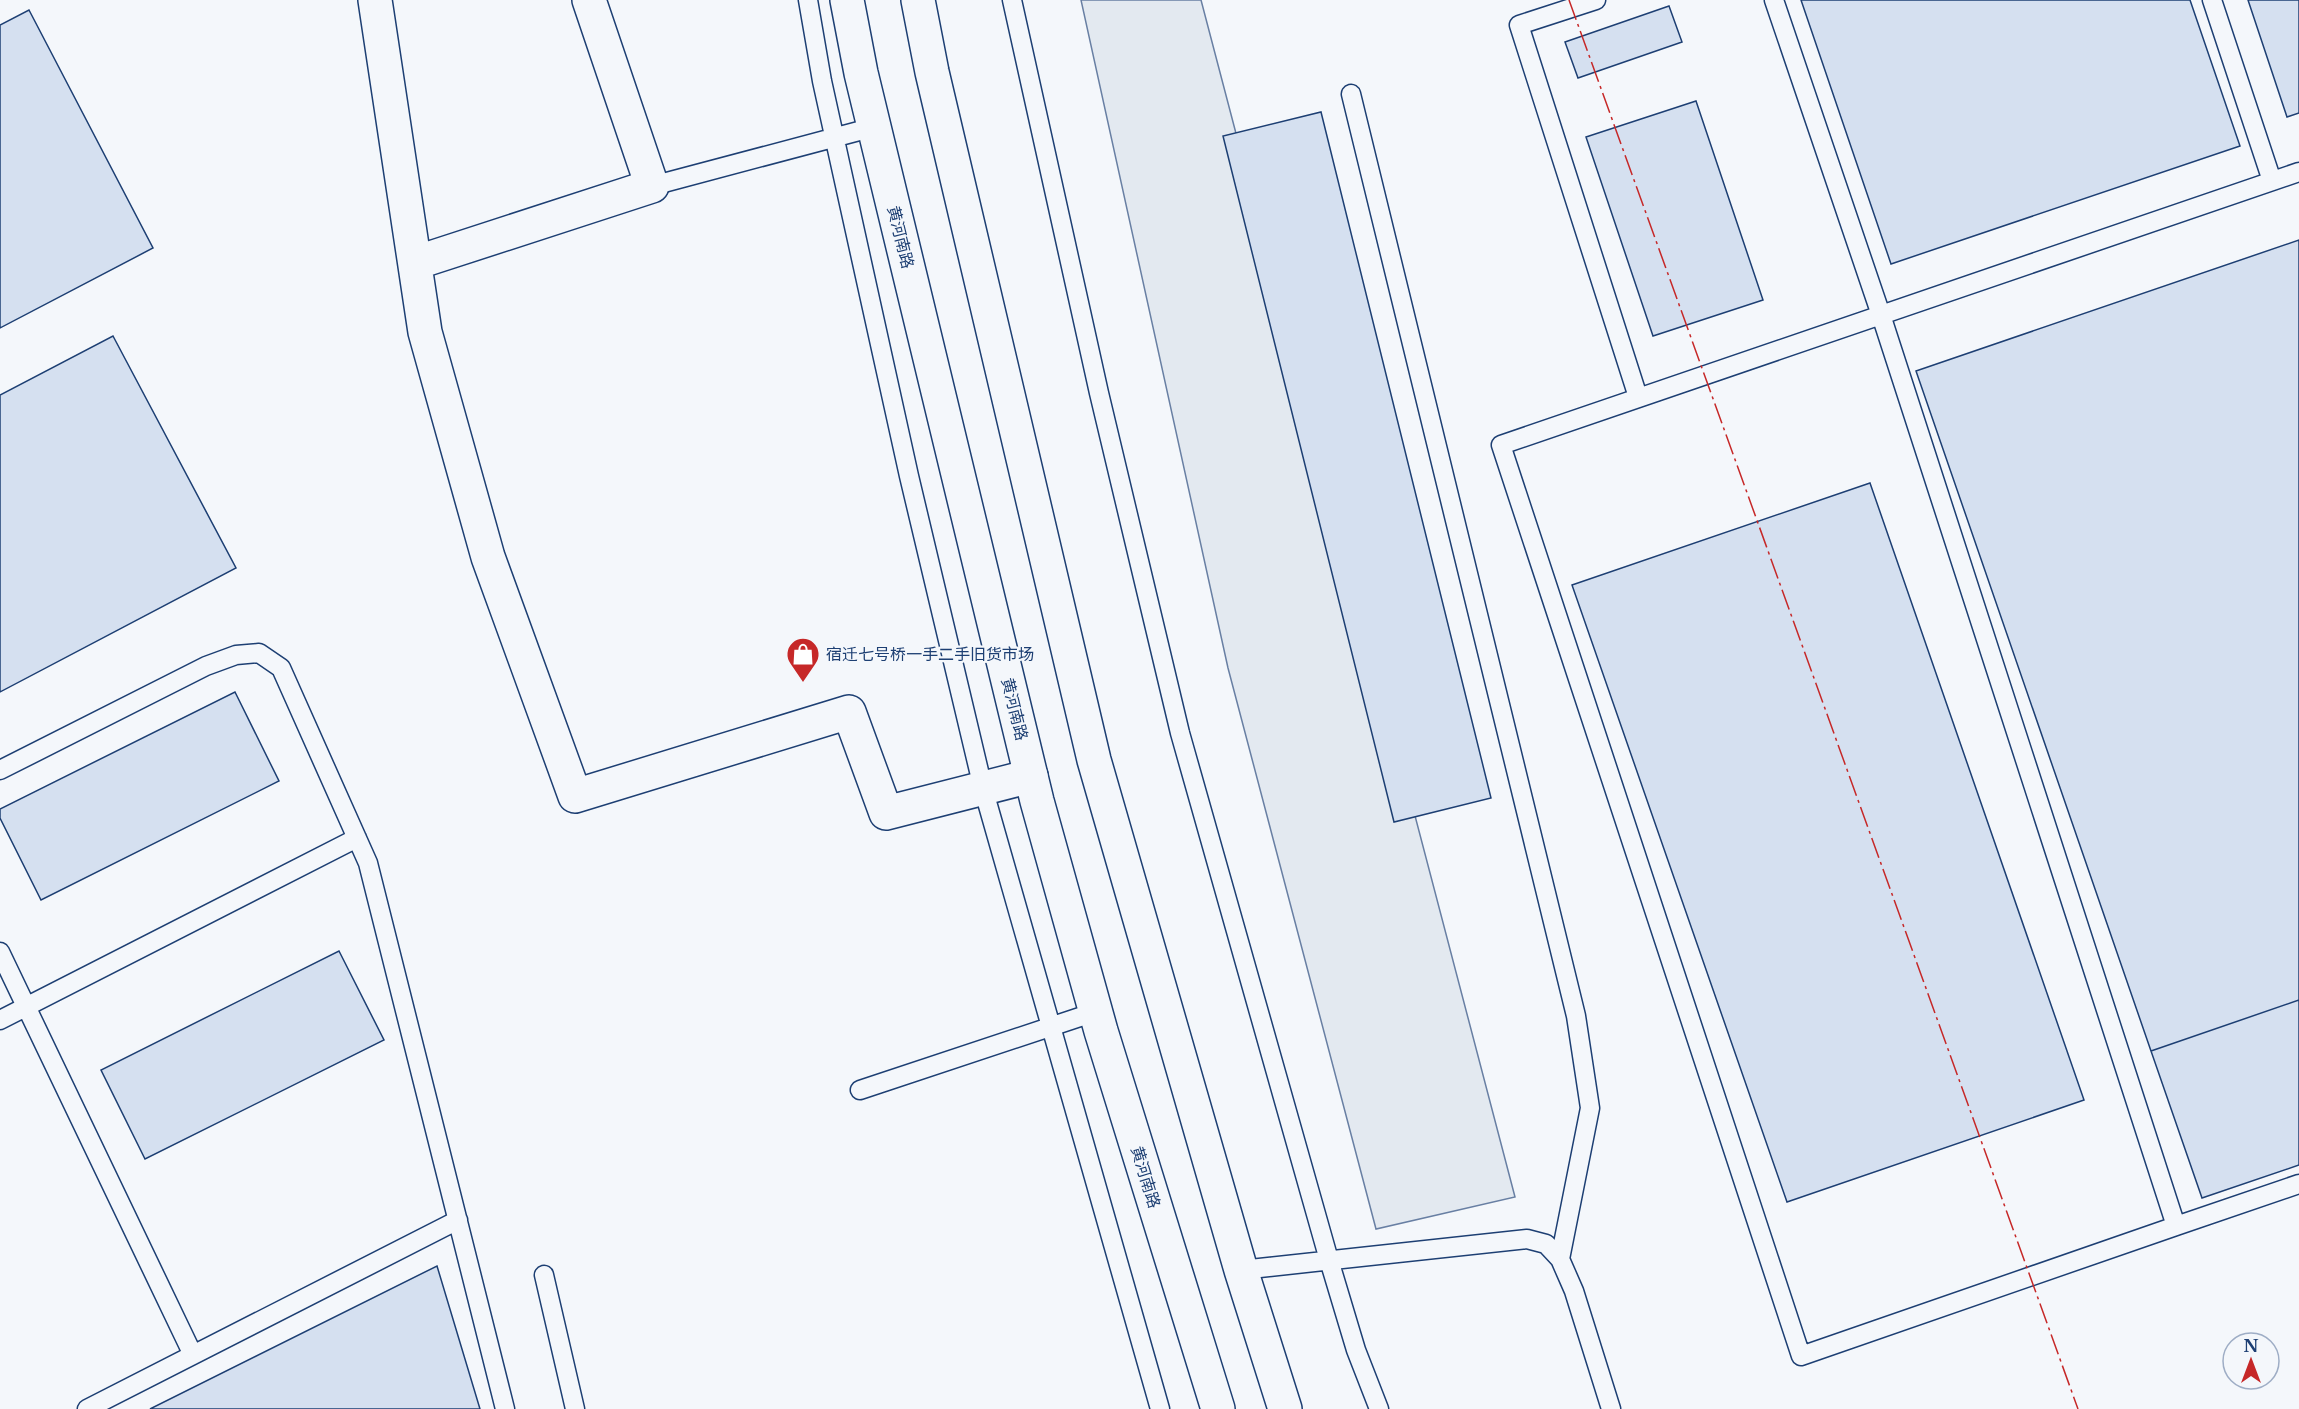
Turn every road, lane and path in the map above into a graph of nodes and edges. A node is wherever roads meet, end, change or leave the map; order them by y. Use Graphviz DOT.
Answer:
graph roads {
  1 [pos="375,0"];
  2 [pos="589,0"];
  3 [pos="808,0"];
  4 [pos="848,0"];
  5 [pos="918,0"];
  6 [pos="1012,0"];
  7 [pos="1596,0"];
  8 [pos="1774,0"];
  9 [pos="2212,0"];
  10 [pos="1352,94"];
  11 [pos="874,127"];
  12 [pos="835,138"];
  13 [pos="2299,172"];
  14 [pos="2272,181"];
  15 [pos="652,186"];
  16 [pos="415,263"];
  17 [pos="1881,315"];
  18 [pos="1638,398"];
  19 [pos="0,770"];
  20 [pos="1031,776"];
  21 [pos="983,788"];
  22 [pos="357,838"];
  23 [pos="0,951"];
  24 [pos="26,1006"];
  25 [pos="1095,1012"];
  26 [pos="0,1020"];
  27 [pos="1050,1027"];
  28 [pos="860,1090"];
  29 [pos="2299,1184"];
  30 [pos="458,1220"];
  31 [pos="2176,1226"];
  32 [pos="1560,1259"];
  33 [pos="1329,1260"];
  34 [pos="1242,1270"];
  35 [pos="544,1275"];
  36 [pos="193,1355"];
  37 [pos="87,1409"];
  38 [pos="505,1409"];
  39 [pos="575,1409"];
  40 [pos="1160,1409"];
  41 [pos="1218,1409"];
  42 [pos="1285,1409"];
  43 [pos="1379,1409"];
  44 [pos="1611,1409"];
  1 -- 16 [label="main road"];
  2 -- 15 [label="main road"];
  3 -- 12 [label="lane"];
  4 -- 11 [label="main road, 黄河南路"];
  5 -- 34 [label="main road"];
  6 -- 33 [label="lane"];
  7 -- 18 [label="lane"];
  8 -- 17 [label="lane"];
  9 -- 14 [label="lane"];
  10 -- 32 [label="lane"];
  11 -- 12 [label="lane"];
  11 -- 20 [label="main road, 黄河南路"];
  12 -- 15 [label="lane"];
  12 -- 21 [label="lane"];
  13 -- 14 [label="lane"];
  14 -- 17 [label="lane"];
  15 -- 16 [label="main road"];
  16 -- 21 [label="main road"];
  17 -- 18 [label="lane"];
  17 -- 31 [label="lane"];
  18 -- 31 [label="lane"];
  19 -- 22 [label="lane"];
  20 -- 21 [label="main road"];
  20 -- 25 [label="main road, 黄河南路"];
  21 -- 27 [label="lane"];
  22 -- 24 [label="lane"];
  22 -- 30 [label="lane"];
  23 -- 24 [label="lane"];
  24 -- 26 [label="lane"];
  24 -- 36 [label="lane"];
  25 -- 27 [label="lane"];
  25 -- 41 [label="main road, 黄河南路"];
  27 -- 28 [label="lane"];
  27 -- 40 [label="lane"];
  29 -- 31 [label="lane"];
  30 -- 36 [label="lane"];
  30 -- 38 [label="lane"];
  32 -- 33 [label="lane"];
  32 -- 44 [label="lane"];
  33 -- 34 [label="lane"];
  33 -- 43 [label="lane"];
  34 -- 42 [label="main road"];
  35 -- 39 [label="lane"];
  36 -- 37 [label="lane"];
}
